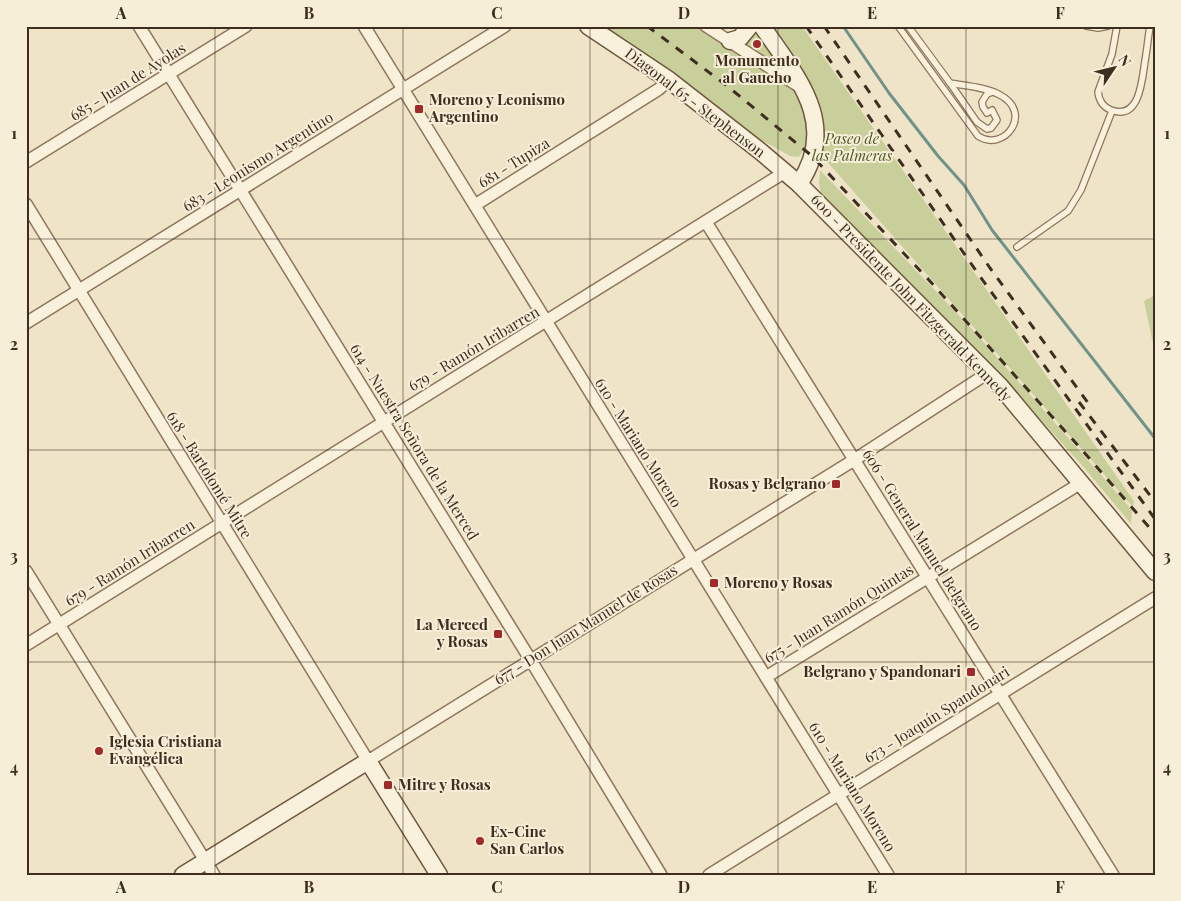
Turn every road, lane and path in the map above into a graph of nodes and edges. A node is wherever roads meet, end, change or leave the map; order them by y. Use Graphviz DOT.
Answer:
graph roads {
  1 [pos="139,26"];
  2 [pos="246,26"];
  3 [pos="364,26"];
  4 [pos="505,26"];
  5 [pos="588,26"];
  6 [pos="706,26"];
  7 [pos="750,26"];
  8 [pos="762,26"];
  9 [pos="898,26"];
  10 [pos="908,26"];
  11 [pos="1086,26"];
  12 [pos="1108,26"];
  13 [pos="1117,26"];
  14 [pos="1150,26"];
  15 [pos="730,41"];
  16 [pos="168,75"];
  17 [pos="669,80"];
  18 [pos="950,83"];
  19 [pos="403,89"];
  20 [pos="805,91"];
  21 [pos="993,92"];
  22 [pos="1112,111"];
  23 [pos="26,162"];
  24 [pos="785,172"];
  25 [pos="799,184"];
  26 [pos="241,191"];
  27 [pos="26,204"];
  28 [pos="475,205"];
  29 [pos="706,222"];
  30 [pos="1016,247"];
  31 [pos="79,291"];
  32 [pos="546,322"];
  33 [pos="26,323"];
  34 [pos="988,373"];
  35 [pos="384,422"];
  36 [pos="854,460"];
  37 [pos="1081,483"];
  38 [pos="222,524"];
  39 [pos="693,559"];
  40 [pos="26,571"];
  41 [pos="1155,572"];
  42 [pos="928,576"];
  43 [pos="1155,598"];
  44 [pos="60,625"];
  45 [pos="26,645"];
  46 [pos="530,659"];
  47 [pos="766,677"];
  48 [pos="1001,693"];
  49 [pos="368,761"];
  50 [pos="838,793"];
  51 [pos="209,868"];
  52 [pos="183,875"];
  53 [pos="439,875"];
  54 [pos="661,875"];
  55 [pos="709,875"];
  56 [pos="888,875"];
  57 [pos="1113,875"];
  1 -- 16 [label="street, 614 - Nuestra Señora de la Merced"];
  2 -- 16 [label="street, 685 - Juan de Ayolas"];
  3 -- 19 [label="street, 610 - Mariano Moreno"];
  4 -- 19 [label="street, 683 - Leonismo Argentino"];
  5 -- 17 [label="street, Diagonal 65 - Stephenson"];
  6 -- 15 [label="street"];
  7 -- 15 [label="street"];
  8 -- 20 [label="street, 600 - Presidente John Fitzgerald Kennedy"];
  9 -- 21 [label="lane"];
  10 -- 18 [label="lane"];
  11 -- 12 [label="lane"];
  13 -- 22 [label="lane"];
  14 -- 22 [label="lane"];
  15 -- 20 [label="street"];
  16 -- 23 [label="street, 685 - Juan de Ayolas"];
  16 -- 26 [label="street, 614 - Nuestra Señora de la Merced"];
  17 -- 24 [label="street, Diagonal 65 - Stephenson"];
  17 -- 28 [label="street, 681 - Tupiza"];
  18 -- 21 [label="lane"];
  18 -- 21 [label="lane"];
  19 -- 26 [label="street, 683 - Leonismo Argentino"];
  19 -- 28 [label="street, 610 - Mariano Moreno"];
  20 -- 25 [label="street, 600 - Presidente John Fitzgerald Kennedy"];
  22 -- 30 [label="lane"];
  24 -- 25 [label="street, Diagonal 65 - Stephenson"];
  24 -- 29 [label="street, 679 - Ramón Iribarren"];
  25 -- 34 [label="street, 600 - Presidente John Fitzgerald Kennedy"];
  26 -- 31 [label="street, 683 - Leonismo Argentino"];
  26 -- 35 [label="street, 614 - Nuestra Señora de la Merced"];
  27 -- 31 [label="street, 618 - Bartolomé Mitre"];
  28 -- 32 [label="street, 610 - Mariano Moreno"];
  29 -- 32 [label="street, 679 - Ramón Iribarren"];
  29 -- 36 [label="street, 606 - General Manuel Belgrano"];
  31 -- 33 [label="street, 683 - Leonismo Argentino"];
  31 -- 38 [label="street, 618 - Bartolomé Mitre"];
  32 -- 35 [label="street, 679 - Ramón Iribarren"];
  32 -- 39 [label="street, 610 - Mariano Moreno"];
  34 -- 36 [label="street, 677 - Don Juan Manuel de Rosas"];
  34 -- 37 [label="street, 600 - Presidente John Fitzgerald Kennedy"];
  35 -- 38 [label="street, 679 - Ramón Iribarren"];
  35 -- 46 [label="street, 614 - Nuestra Señora de la Merced"];
  36 -- 39 [label="street, 677 - Don Juan Manuel de Rosas"];
  36 -- 42 [label="street, 606 - General Manuel Belgrano"];
  37 -- 41 [label="street, 600 - Presidente John Fitzgerald Kennedy"];
  37 -- 42 [label="street, 675 - Juan Ramón Quintas"];
  38 -- 44 [label="street, 679 - Ramón Iribarren"];
  38 -- 49 [label="street, 618 - Bartolomé Mitre"];
  39 -- 46 [label="street, 677 - Don Juan Manuel de Rosas"];
  39 -- 47 [label="street, 610 - Mariano Moreno"];
  40 -- 44 [label="street"];
  42 -- 47 [label="street, 675 - Juan Ramón Quintas"];
  42 -- 48 [label="street, 606 - General Manuel Belgrano"];
  43 -- 48 [label="street, 673 - Joaquín Spandonari"];
  44 -- 45 [label="street, 679 - Ramón Iribarren"];
  44 -- 51 [label="street"];
  46 -- 49 [label="street, 677 - Don Juan Manuel de Rosas"];
  46 -- 54 [label="street, 614 - Nuestra Señora de la Merced"];
  47 -- 50 [label="street, 610 - Mariano Moreno"];
  48 -- 50 [label="street, 673 - Joaquín Spandonari"];
  48 -- 57 [label="street, 606 - General Manuel Belgrano"];
  49 -- 51 [label="street, 677 - Don Juan Manuel de Rosas"];
  49 -- 53 [label="street"];
  50 -- 55 [label="street, 673 - Joaquín Spandonari"];
  50 -- 56 [label="street, 610 - Mariano Moreno"];
  51 -- 52 [label="street, 677 - Don Juan Manuel de Rosas"];
}
